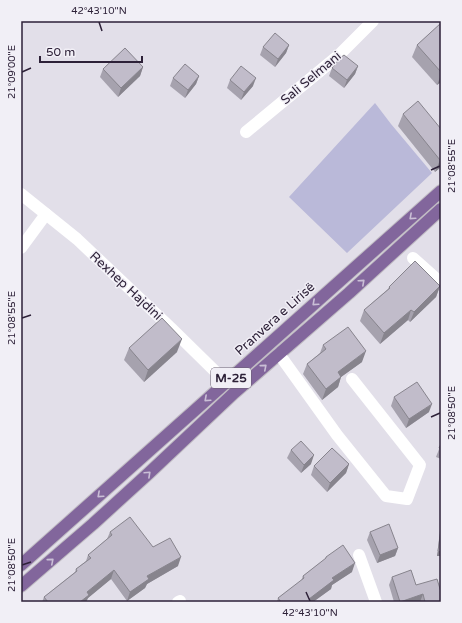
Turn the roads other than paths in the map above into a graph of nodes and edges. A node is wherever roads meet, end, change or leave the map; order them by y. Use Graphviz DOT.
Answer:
graph roads {
  1 [pos="373,21"];
  2 [pos="246,132"];
  3 [pos="441,191"];
  4 [pos="21,194"];
  5 [pos="441,209"];
  6 [pos="46,214"];
  7 [pos="21,248"];
  8 [pos="413,258"];
  9 [pos="441,283"];
  10 [pos="279,354"];
  11 [pos="352,379"];
  12 [pos="226,382"];
  13 [pos="359,555"];
  14 [pos="21,565"];
  15 [pos="21,586"];
  16 [pos="376,602"];
  1 -- 2 [label="street, Sali Selmani"];
  3 -- 12 [label="main road, Pranvera e Lirisë / M-25, one-way"];
  4 -- 6 [label="street, Rexhep Hajdini"];
  10 -- 5 [label="main road, one-way"];
  6 -- 7 [label="street"];
  6 -- 12 [label="street, Rexhep Hajdini"];
  8 -- 9 [label="street"];
  10 -- 11 [label="street"];
  15 -- 10 [label="main road, one-way"];
  12 -- 14 [label="main road, Pranvera e Lirisë / M-25, one-way"];
  13 -- 16 [label="street"];
}
